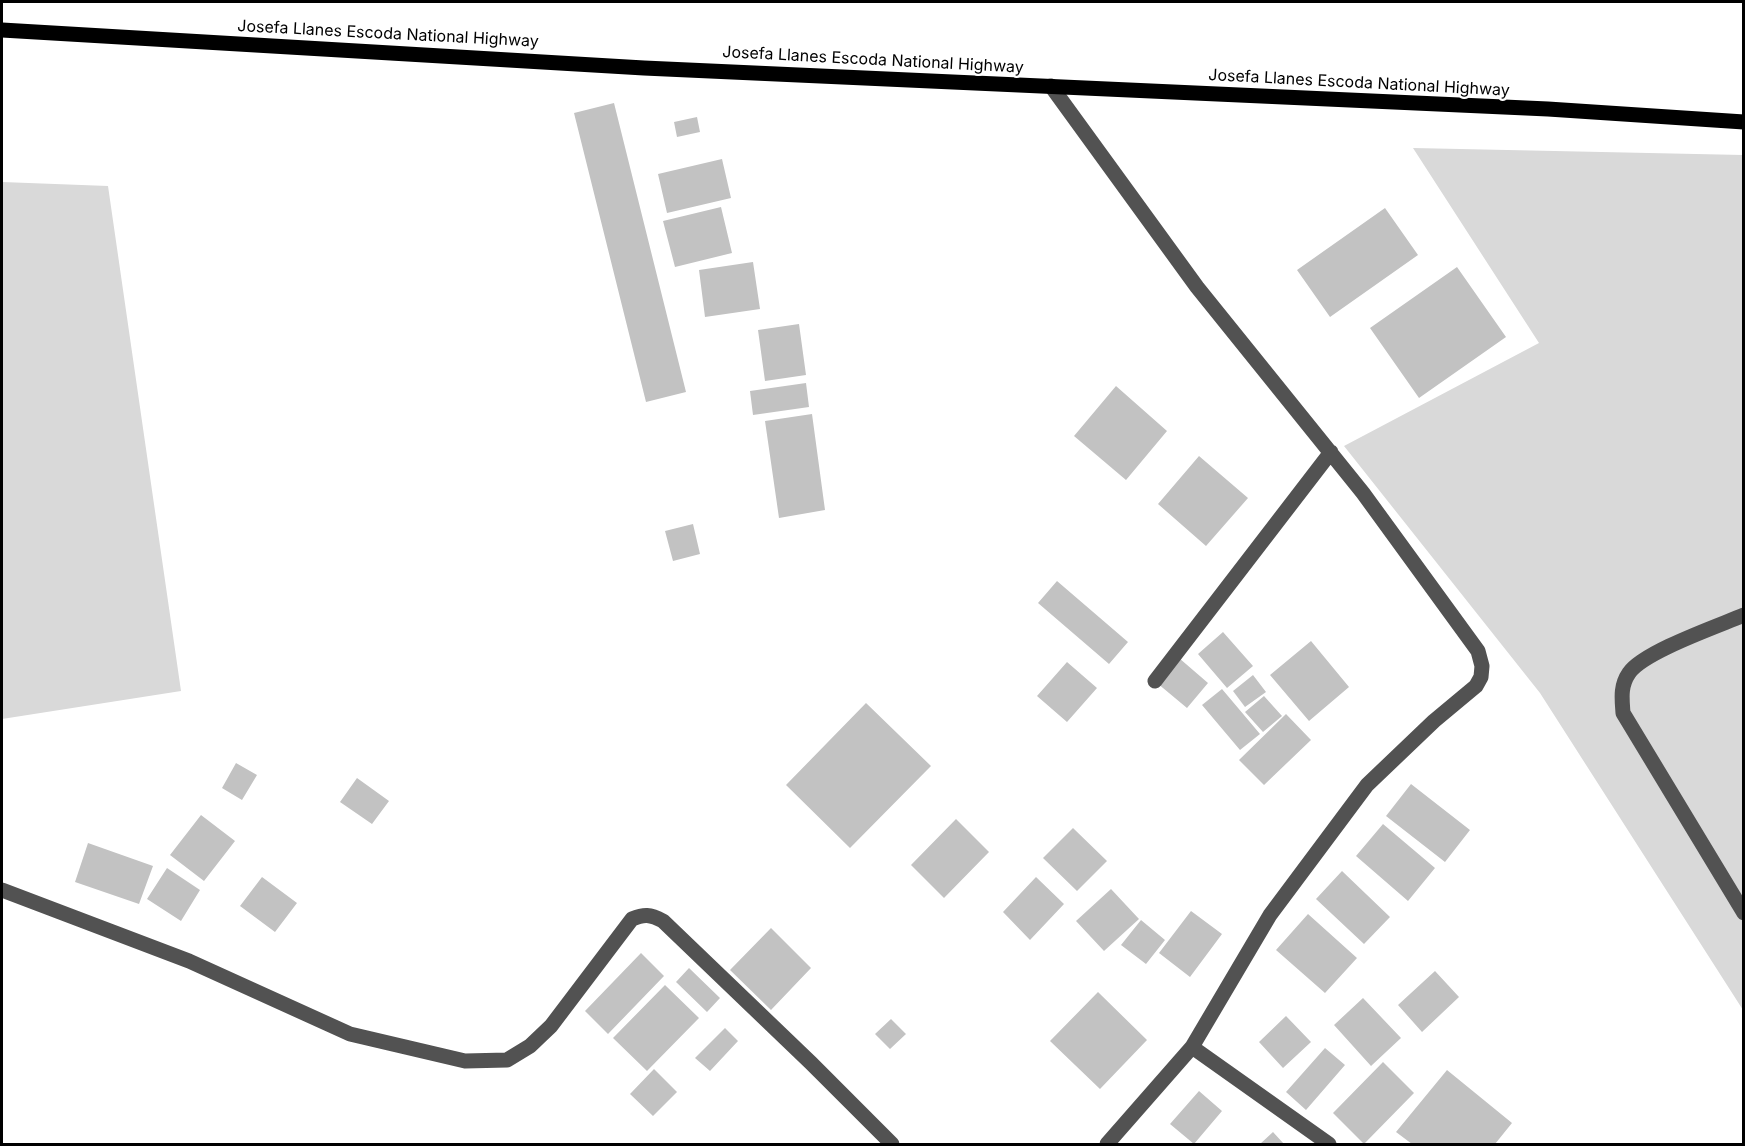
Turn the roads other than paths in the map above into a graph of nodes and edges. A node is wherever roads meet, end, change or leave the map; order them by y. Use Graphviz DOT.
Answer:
graph roads {
  1 [pos="2,30"];
  2 [pos="1050,86"];
  3 [pos="1743,122"];
  4 [pos="1331,452"];
  5 [pos="1743,615"];
  6 [pos="1155,681"];
  7 [pos="2,890"];
  8 [pos="1743,912"];
  9 [pos="1192,1047"];
  10 [pos="892,1144"];
  11 [pos="1107,1144"];
  12 [pos="1329,1144"];
  1 -- 2 [label="main road, Josefa Llanes Escoda National Highway"];
  2 -- 3 [label="main road, Josefa Llanes Escoda National Highway"];
  2 -- 4 [label="street"];
  4 -- 6 [label="street"];
  4 -- 9 [label="street"];
  5 -- 8 [label="street"];
  7 -- 10 [label="street"];
  9 -- 11 [label="street"];
  9 -- 12 [label="street"];
}
